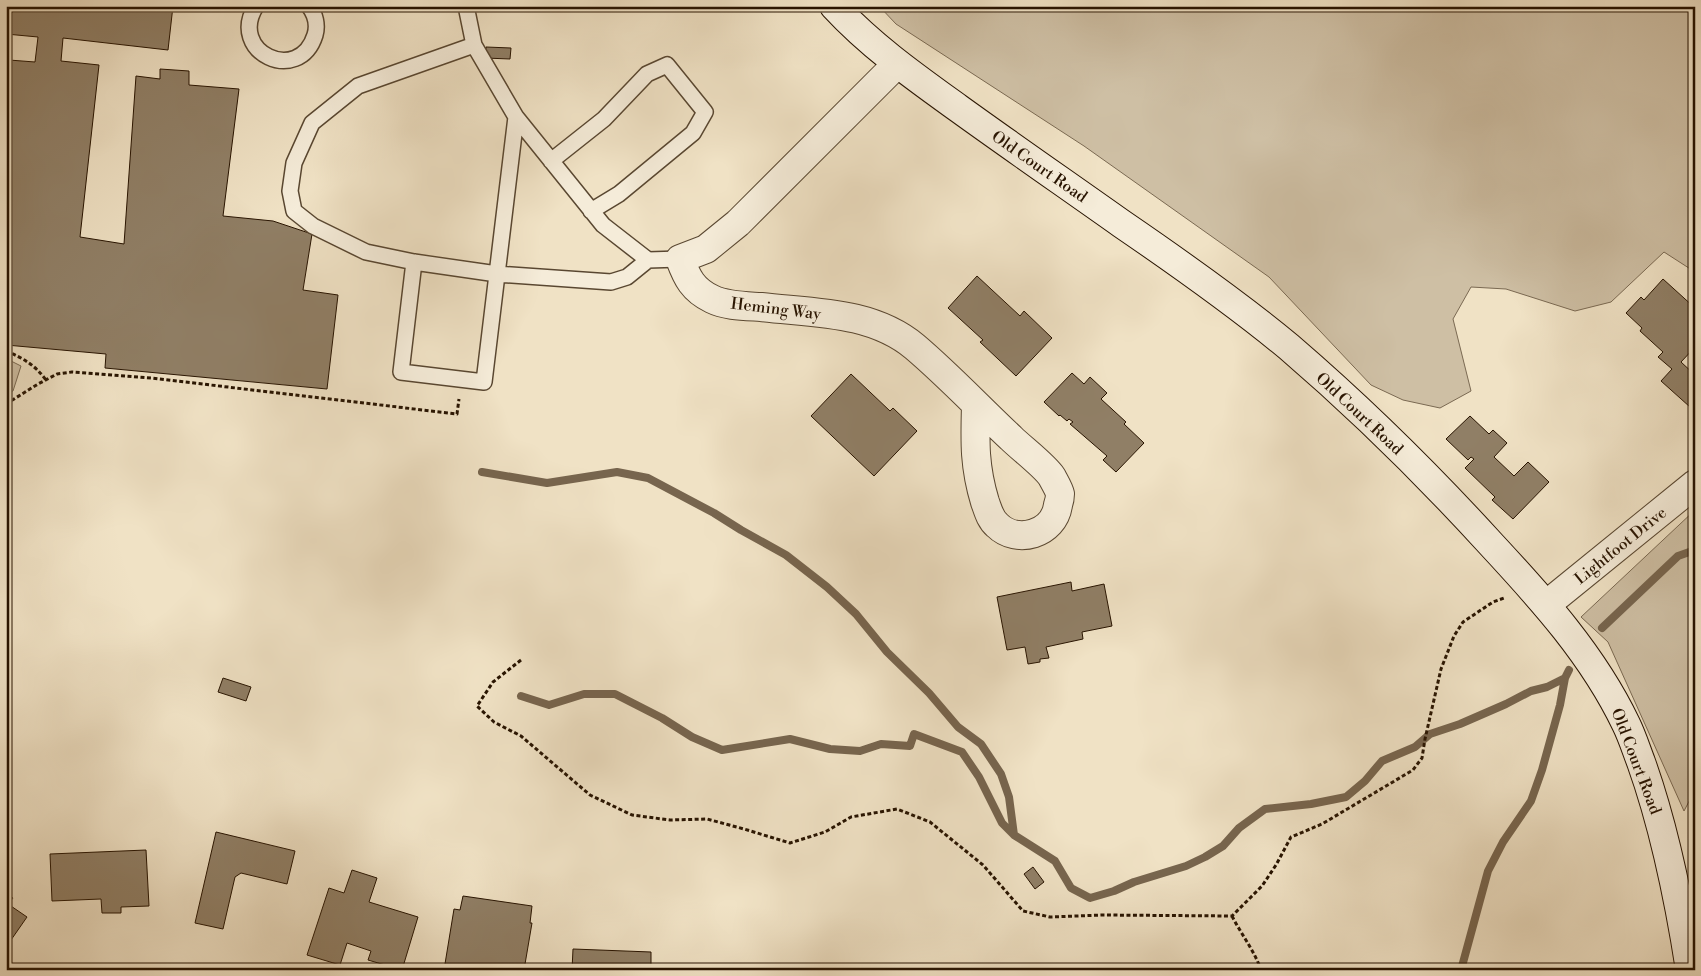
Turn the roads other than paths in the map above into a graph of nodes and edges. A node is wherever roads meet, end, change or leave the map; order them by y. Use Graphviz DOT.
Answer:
graph roads {
  1 [pos="256,6"];
  2 [pos="466,6"];
  3 [pos="834,6"];
  4 [pos="315,8"];
  5 [pos="474,45"];
  6 [pos="897,64"];
  7 [pos="516,117"];
  8 [pos="551,161"];
  9 [pos="591,211"];
  10 [pos="680,259"];
  11 [pos="648,260"];
  12 [pos="414,262"];
  13 [pos="497,274"];
  14 [pos="976,405"];
  15 [pos="1695,484"];
  16 [pos="1546,604"];
  17 [pos="1690,970"];
  1 -- 4 [label="lane"];
  2 -- 5 [label="lane"];
  3 -- 6 [label="main road, Old Court Road"];
  5 -- 7 [label="lane"];
  5 -- 12 [label="lane"];
  6 -- 10 [label="main road"];
  6 -- 16 [label="main road, Old Court Road"];
  7 -- 8 [label="lane"];
  7 -- 13 [label="lane"];
  8 -- 9 [label="lane"];
  8 -- 9 [label="lane"];
  9 -- 11 [label="lane"];
  10 -- 11 [label="lane"];
  10 -- 14 [label="main road, Heming Way"];
  11 -- 13 [label="lane"];
  12 -- 13 [label="lane"];
  12 -- 13 [label="lane"];
  15 -- 16 [label="main road, Lightfoot Drive"];
  16 -- 17 [label="main road, Old Court Road"];
}
